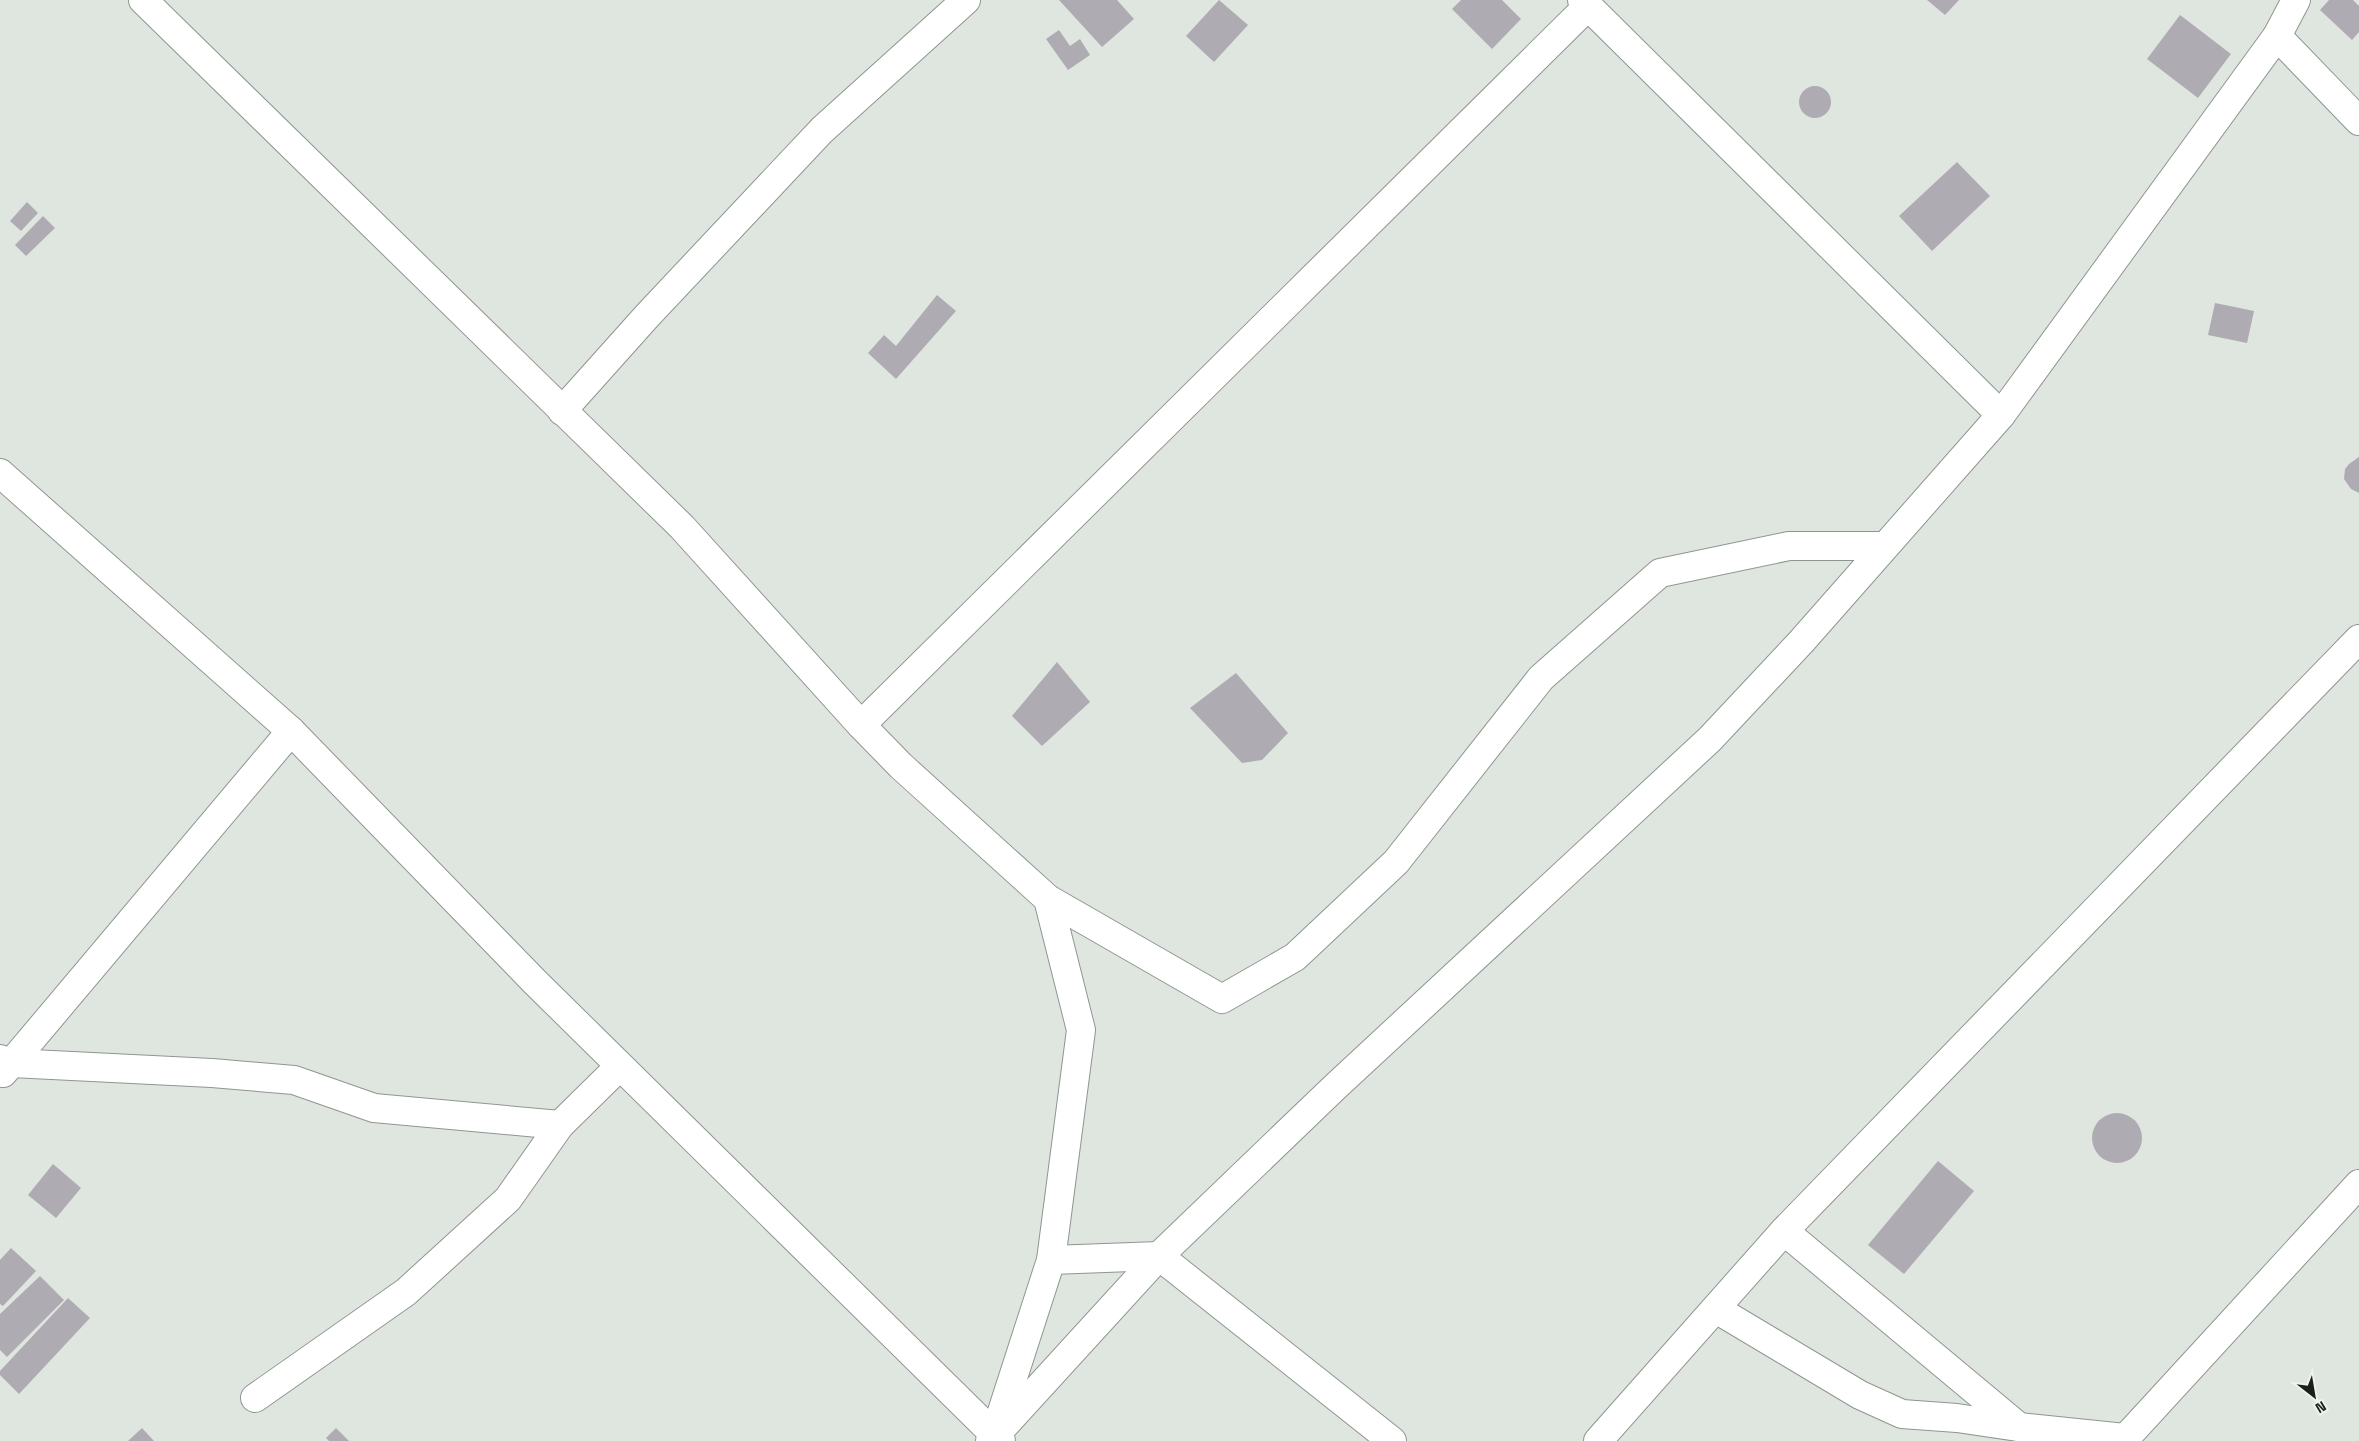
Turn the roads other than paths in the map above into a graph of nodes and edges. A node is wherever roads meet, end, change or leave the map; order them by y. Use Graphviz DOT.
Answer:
graph roads {
  1 [pos="143,0"];
  2 [pos="966,0"];
  3 [pos="2296,0"];
  4 [pos="1585,3"];
  5 [pos="2277,36"];
  6 [pos="2359,121"];
  7 [pos="562,412"];
  8 [pos="2000,415"];
  9 [pos="0,473"];
  10 [pos="1885,546"];
  11 [pos="2359,639"];
  12 [pos="861,725"];
  13 [pos="291,731"];
  14 [pos="1048,899"];
  15 [pos="4,1066"];
  16 [pos="620,1066"];
  17 [pos="560,1125"];
  18 [pos="2359,1184"];
  19 [pos="1784,1231"];
  20 [pos="1159,1256"];
  21 [pos="1051,1260"];
  22 [pos="1716,1309"];
  23 [pos="255,1398"];
  24 [pos="2019,1427"];
  25 [pos="995,1439"];
  26 [pos="2124,1439"];
  27 [pos="1392,1441"];
  28 [pos="1598,1441"];
  1 -- 7 [label="street"];
  2 -- 7 [label="street"];
  3 -- 5 [label="street"];
  4 -- 8 [label="street"];
  4 -- 12 [label="street"];
  5 -- 6 [label="street"];
  5 -- 8 [label="street"];
  7 -- 12 [label="street"];
  8 -- 10 [label="street"];
  9 -- 13 [label="street"];
  10 -- 14 [label="street"];
  10 -- 20 [label="street"];
  11 -- 19 [label="street"];
  12 -- 14 [label="street"];
  13 -- 15 [label="street"];
  13 -- 16 [label="street"];
  14 -- 21 [label="street"];
  15 -- 17 [label="street"];
  16 -- 17 [label="street"];
  16 -- 25 [label="street"];
  17 -- 23 [label="street"];
  18 -- 26 [label="street"];
  19 -- 22 [label="street"];
  19 -- 24 [label="street"];
  20 -- 21 [label="street"];
  20 -- 25 [label="street"];
  20 -- 27 [label="street"];
  21 -- 25 [label="street"];
  22 -- 24 [label="street"];
  22 -- 28 [label="street"];
  24 -- 26 [label="street"];
}
